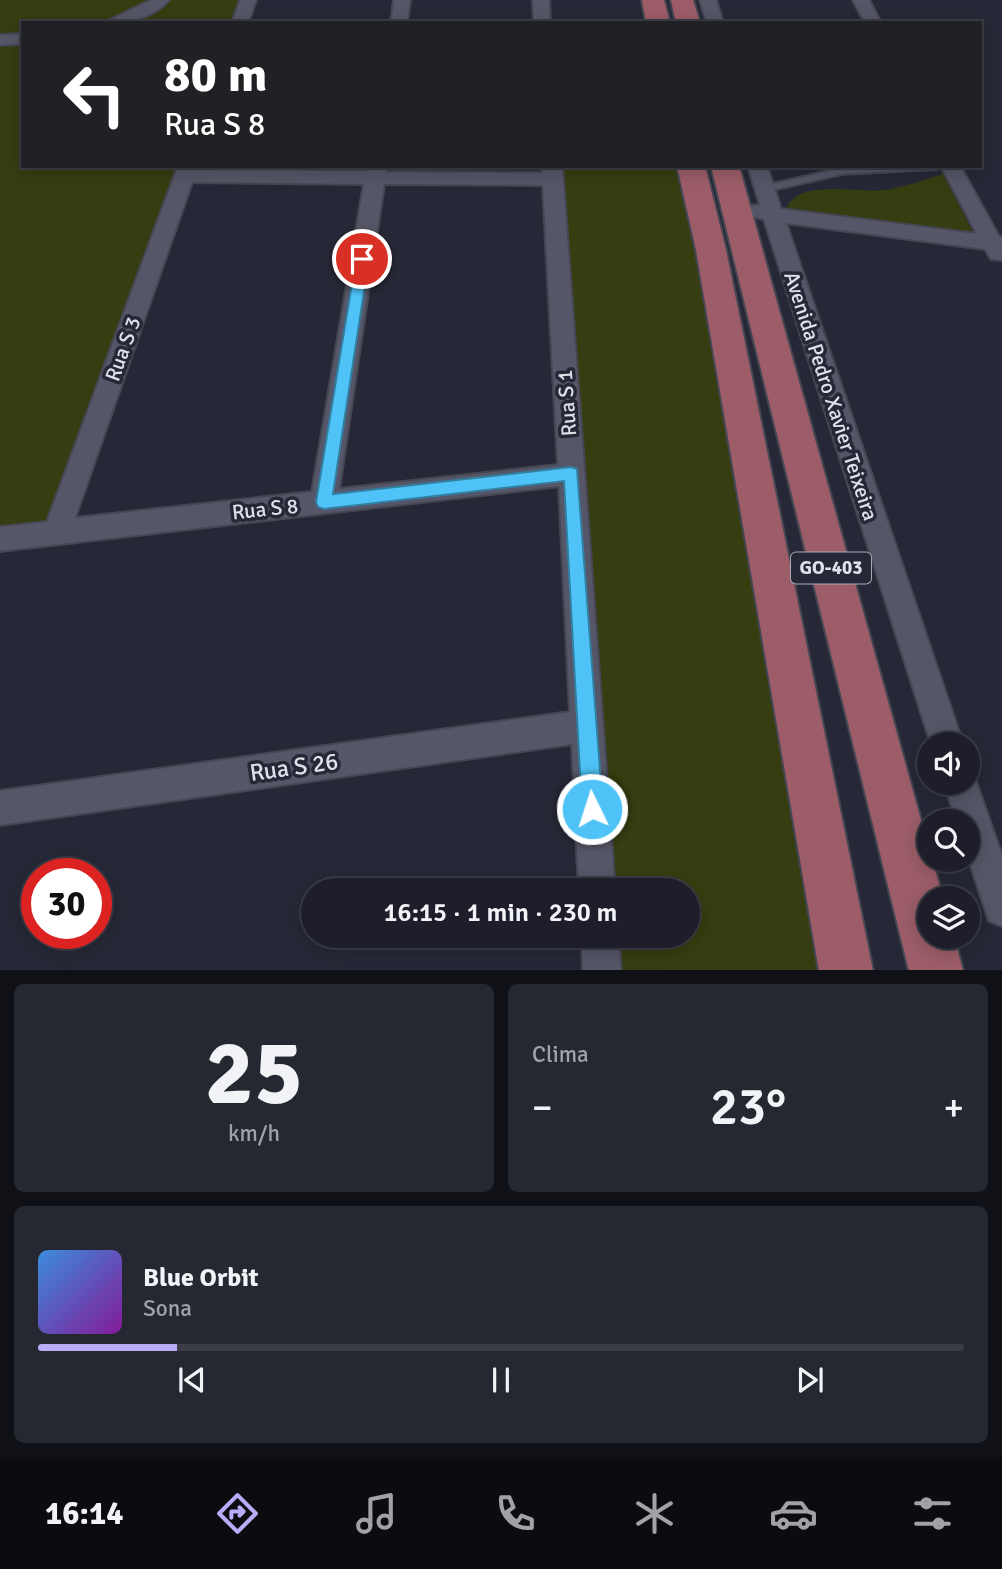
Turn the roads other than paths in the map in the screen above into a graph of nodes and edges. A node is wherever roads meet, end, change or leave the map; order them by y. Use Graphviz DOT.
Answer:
graph roads {
  1 [pos="161,0"];
  2 [pos="248,0"];
  3 [pos="402,0"];
  4 [pos="541,0"];
  5 [pos="653,0"];
  6 [pos="682,0"];
  7 [pos="708,0"];
  8 [pos="861,0"];
  9 [pos="117,21"];
  10 [pos="241,21"];
  11 [pos="399,21"];
  12 [pos="542,21"];
  13 [pos="658,21"];
  14 [pos="687,21"];
  15 [pos="714,21"];
  16 [pos="872,21"];
  17 [pos="21,39"];
  18 [pos="0,40"];
  19 [pos="691,168"];
  20 [pos="756,168"];
  21 [pos="806,168"];
  22 [pos="898,168"];
  23 [pos="951,168"];
  24 [pos="186,171"];
  25 [pos="376,172"];
  26 [pos="552,173"];
  27 [pos="809,178"];
  28 [pos="749,194"];
  29 [pos="997,244"];
  30 [pos="1002,262"];
  31 [pos="571,474"];
  32 [pos="324,502"];
  33 [pos="57,532"];
  34 [pos="0,539"];
  35 [pos="587,726"];
  36 [pos="943,732"];
  37 [pos="964,795"];
  38 [pos="0,808"];
  39 [pos="596,878"];
  40 [pos="1002,908"];
  41 [pos="601,948"];
  42 [pos="602,970"];
  43 [pos="846,970"];
  44 [pos="936,970"];
  1 -- 9 [label="street"];
  2 -- 10 [label="street"];
  3 -- 11 [label="street"];
  4 -- 12 [label="street"];
  5 -- 13 [label="main road"];
  6 -- 14 [label="main road"];
  7 -- 15 [label="street"];
  8 -- 16 [label="street"];
  17 -- 18 [label="street"];
  19 -- 43 [label="main road, GO-403"];
  20 -- 28 [label="street, Avenida Pedro Xavier Teixeira"];
  21 -- 27 [label="lane"];
  22 -- 27 [label="lane"];
  23 -- 29 [label="street"];
  24 -- 25 [label="street"];
  24 -- 33 [label="street, Rua S 3"];
  25 -- 26 [label="street"];
  25 -- 32 [label="street"];
  26 -- 31 [label="street, Rua S 1"];
  27 -- 28 [label="lane"];
  28 -- 29 [label="street"];
  28 -- 36 [label="street, Avenida Pedro Xavier Teixeira"];
  28 -- 44 [label="main road, GO-403"];
  29 -- 30 [label="street"];
  31 -- 32 [label="street, Rua S 8"];
  31 -- 35 [label="street, Rua S 1"];
  32 -- 33 [label="street, Rua S 8"];
  33 -- 34 [label="street, Rua S 8"];
  35 -- 38 [label="street, Rua S 26"];
  35 -- 39 [label="street, Rua S 1"];
  37 -- 40 [label="street"];
  41 -- 42 [label="street"];
}
